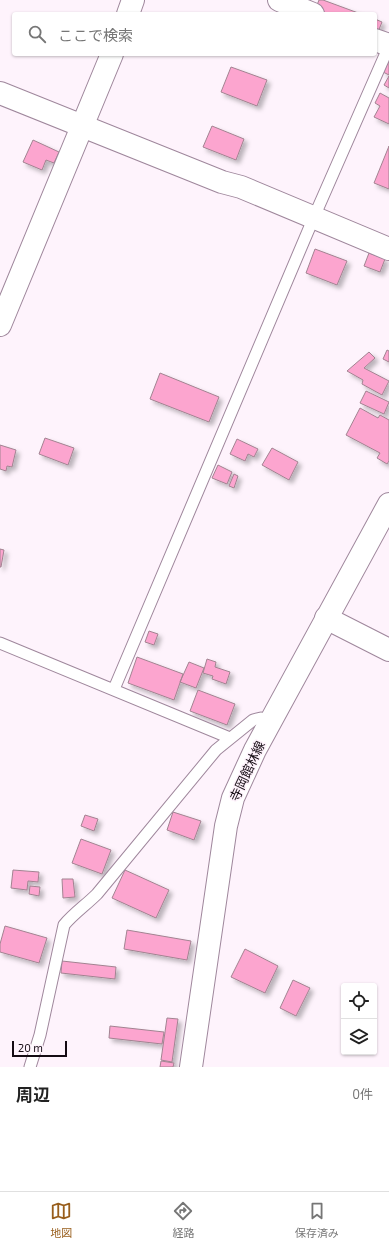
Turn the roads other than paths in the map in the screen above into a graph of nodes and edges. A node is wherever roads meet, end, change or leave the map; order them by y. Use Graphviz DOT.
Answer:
graph roads {
  1 [pos="133,0"];
  2 [pos="279,0"];
  3 [pos="129,12"];
  4 [pos="308,12"];
  5 [pos="377,41"];
  6 [pos="389,45"];
  7 [pos="111,56"];
  8 [pos="0,93"];
  9 [pos="83,127"];
  10 [pos="314,217"];
  11 [pos="389,248"];
  12 [pos="0,325"];
  13 [pos="389,504"];
  14 [pos="326,618"];
  15 [pos="0,643"];
  16 [pos="389,650"];
  17 [pos="114,690"];
  18 [pos="272,721"];
  19 [pos="230,738"];
  20 [pos="30,1067"];
  21 [pos="190,1067"];
  1 -- 3 [label="street"];
  2 -- 4 [label="street"];
  5 -- 6 [label="street"];
  6 -- 10 [label="lane"];
  7 -- 9 [label="street"];
  8 -- 9 [label="street"];
  9 -- 10 [label="street"];
  9 -- 12 [label="street"];
  10 -- 11 [label="street"];
  10 -- 17 [label="lane"];
  13 -- 14 [label="street, 寺岡館林線"];
  14 -- 16 [label="street"];
  14 -- 18 [label="street, 寺岡館林線"];
  15 -- 17 [label="lane"];
  17 -- 19 [label="lane"];
  18 -- 19 [label="lane"];
  18 -- 21 [label="street, 寺岡館林線"];
  19 -- 20 [label="lane"];
}
